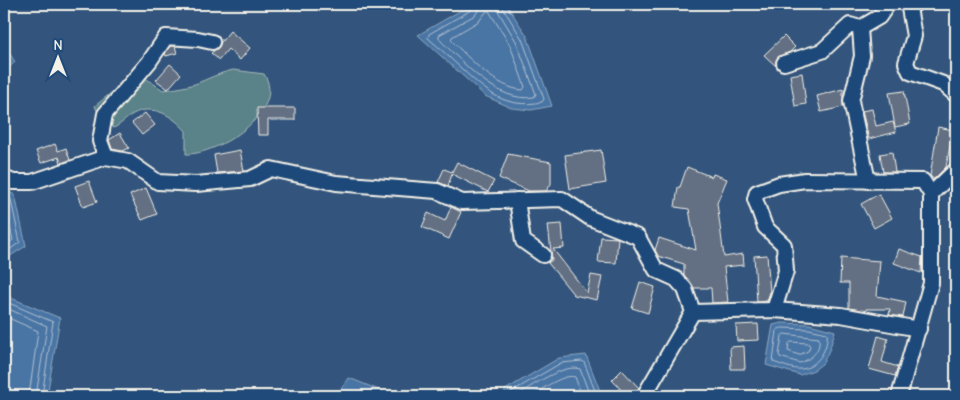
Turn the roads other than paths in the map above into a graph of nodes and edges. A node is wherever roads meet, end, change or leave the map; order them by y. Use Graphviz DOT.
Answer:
graph roads {
  1 [pos="888,4"];
  2 [pos="915,4"];
  3 [pos="860,28"];
  4 [pos="212,42"];
  5 [pos="784,63"];
  6 [pos="956,95"];
  7 [pos="106,157"];
  8 [pos="956,170"];
  9 [pos="4,178"];
  10 [pos="868,181"];
  11 [pos="931,194"];
  12 [pos="517,200"];
  13 [pos="543,255"];
  14 [pos="774,310"];
  15 [pos="693,312"];
  16 [pos="919,329"];
  17 [pos="644,396"];
  18 [pos="899,396"];
  1 -- 3 [label="street"];
  2 -- 6 [label="street"];
  3 -- 5 [label="street"];
  3 -- 10 [label="street"];
  4 -- 7 [label="street"];
  7 -- 9 [label="street"];
  7 -- 12 [label="street"];
  8 -- 11 [label="street"];
  10 -- 11 [label="street"];
  10 -- 14 [label="street"];
  11 -- 16 [label="street"];
  12 -- 13 [label="street"];
  12 -- 15 [label="street"];
  14 -- 15 [label="street"];
  14 -- 16 [label="street"];
  15 -- 17 [label="street"];
  16 -- 18 [label="street"];
}
